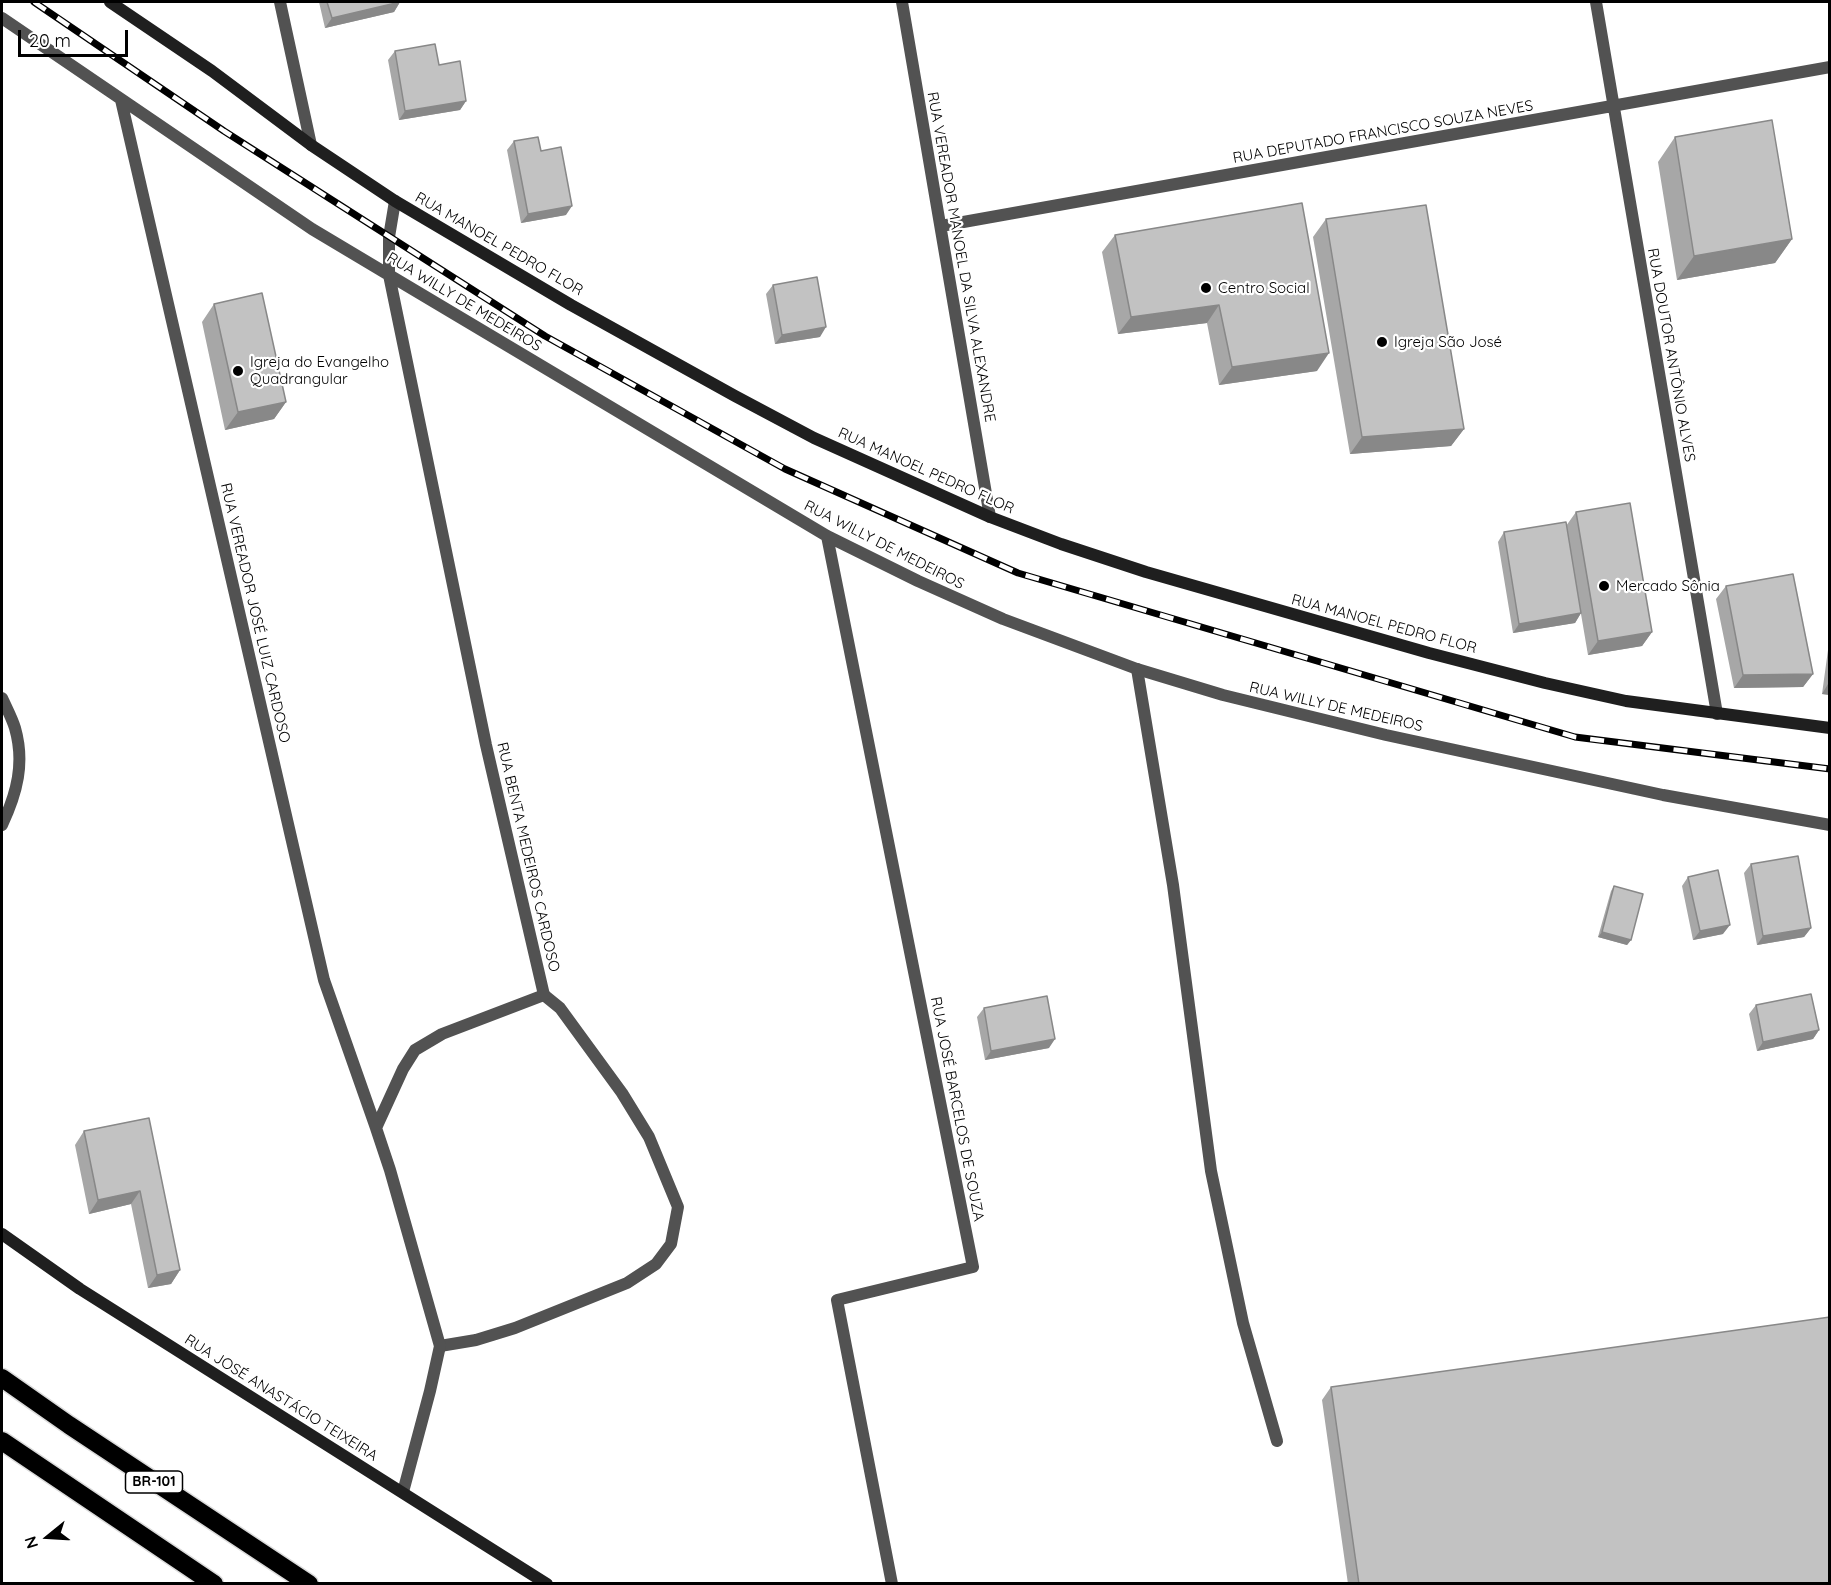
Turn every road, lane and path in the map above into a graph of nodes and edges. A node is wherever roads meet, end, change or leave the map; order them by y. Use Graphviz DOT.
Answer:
graph roads {
  1 [pos="110,2"];
  2 [pos="280,2"];
  3 [pos="902,2"];
  4 [pos="1596,2"];
  5 [pos="2,18"];
  6 [pos="1830,67"];
  7 [pos="121,100"];
  8 [pos="1614,106"];
  9 [pos="311,145"];
  10 [pos="395,201"];
  11 [pos="942,226"];
  12 [pos="389,275"];
  13 [pos="990,517"];
  14 [pos="827,536"];
  15 [pos="1137,669"];
  16 [pos="2,698"];
  17 [pos="1717,714"];
  18 [pos="1830,728"];
  19 [pos="2,825"];
  20 [pos="1830,825"];
  21 [pos="544,995"];
  22 [pos="376,1128"];
  23 [pos="2,1234"];
  24 [pos="440,1346"];
  25 [pos="2,1378"];
  26 [pos="2,1441"];
  27 [pos="1277,1441"];
  28 [pos="403,1492"];
  29 [pos="214,1584"];
  30 [pos="309,1584"];
  31 [pos="547,1584"];
  32 [pos="892,1584"];
  1 -- 9 [label="main road, RUA MANOEL PEDRO FLOR"];
  2 -- 9 [label="street"];
  3 -- 11 [label="street, RUA VEREADOR MANOEL DA SILVA ALEXANDRE"];
  4 -- 8 [label="street, RUA DOUTOR ANTÔNIO ALVES"];
  5 -- 7 [label="street, RUA WILLY DE MEDEIROS"];
  6 -- 8 [label="street, RUA DEPUTADO FRANCISCO SOUZA NEVES"];
  7 -- 12 [label="street, RUA WILLY DE MEDEIROS"];
  7 -- 22 [label="street, RUA VEREADOR JOSÉ LUIZ CARDOSO"];
  8 -- 11 [label="street, RUA DEPUTADO FRANCISCO SOUZA NEVES"];
  8 -- 17 [label="street, RUA DOUTOR ANTÔNIO ALVES"];
  9 -- 10 [label="main road, RUA MANOEL PEDRO FLOR"];
  10 -- 12 [label="street, RUA BENTA MEDEIROS CARDOSO"];
  10 -- 13 [label="main road, RUA MANOEL PEDRO FLOR"];
  11 -- 13 [label="street, RUA VEREADOR MANOEL DA SILVA ALEXANDRE"];
  12 -- 14 [label="street, RUA WILLY DE MEDEIROS"];
  12 -- 21 [label="street, RUA BENTA MEDEIROS CARDOSO"];
  13 -- 17 [label="main road, RUA MANOEL PEDRO FLOR"];
  14 -- 15 [label="street, RUA WILLY DE MEDEIROS"];
  14 -- 32 [label="street, RUA JOSÉ BARCELOS DE SOUZA"];
  15 -- 20 [label="street, RUA WILLY DE MEDEIROS"];
  15 -- 27 [label="street"];
  16 -- 19 [label="street"];
  17 -- 18 [label="main road, RUA MANOEL PEDRO FLOR"];
  21 -- 22 [label="street, RUA BENTA MEDEIROS CARDOSO"];
  21 -- 24 [label="street"];
  22 -- 24 [label="street"];
  23 -- 28 [label="main road, RUA JOSÉ ANASTÁCIO TEIXEIRA"];
  24 -- 28 [label="street"];
  25 -- 30 [label="highway, BR-101"];
  26 -- 29 [label="highway"];
  28 -- 31 [label="main road, RUA JOSÉ ANASTÁCIO TEIXEIRA"];
}
